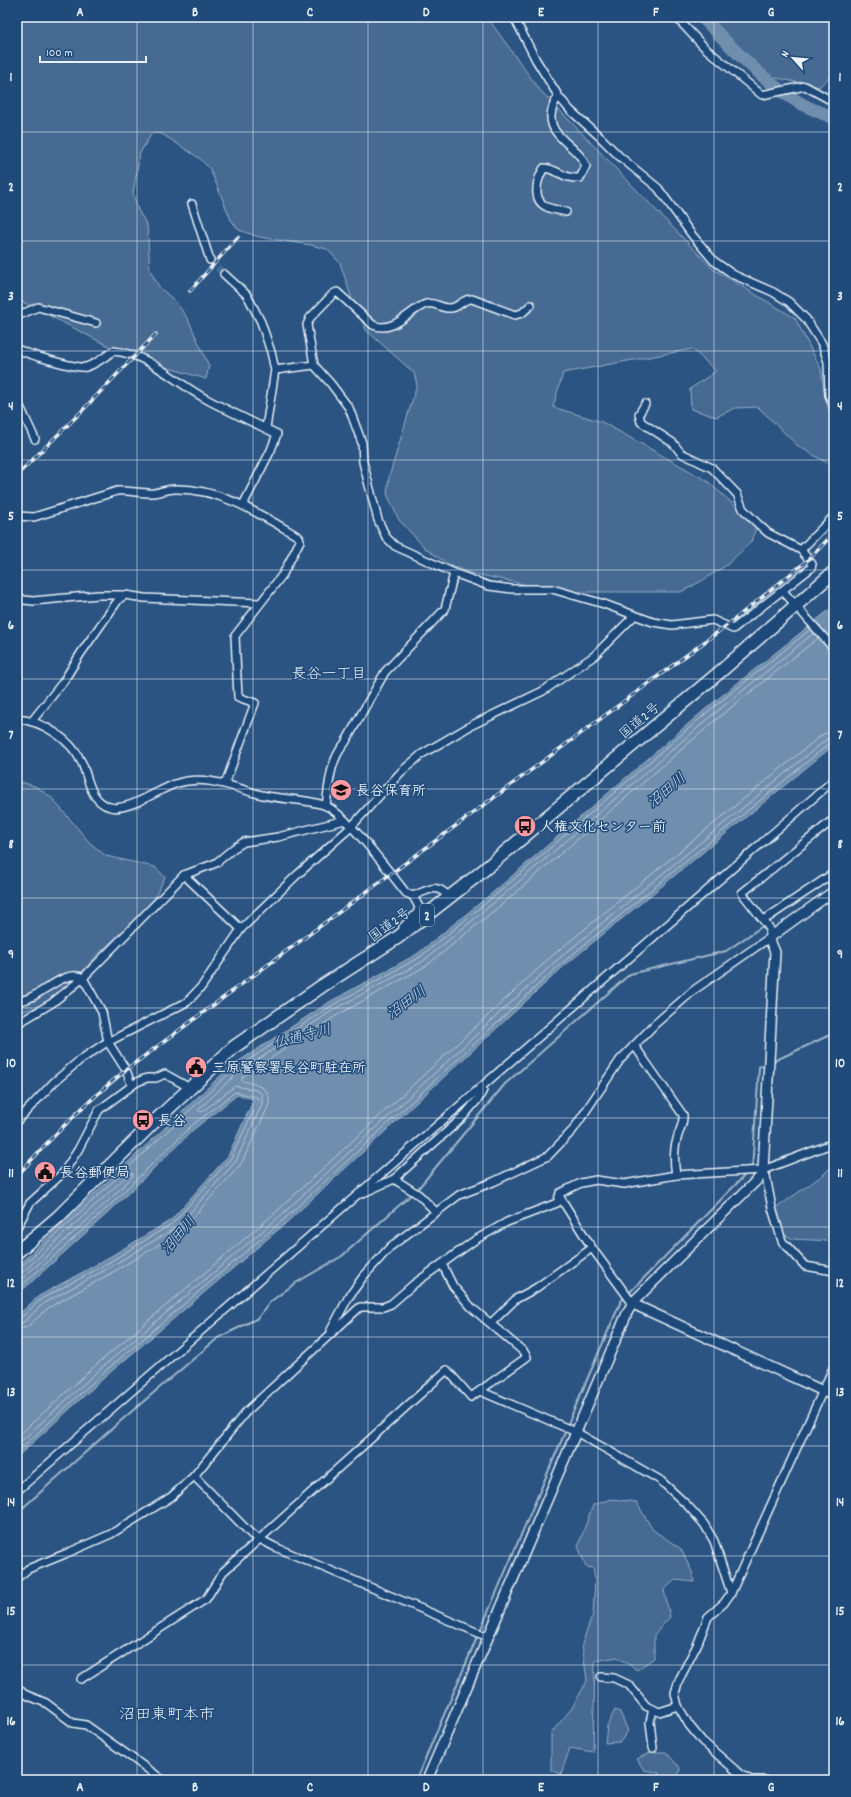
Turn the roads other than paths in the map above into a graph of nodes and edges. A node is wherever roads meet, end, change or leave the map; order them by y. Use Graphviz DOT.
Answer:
graph roads {
  1 [pos="514,17"];
  2 [pos="676,17"];
  3 [pos="559,97"];
  4 [pos="834,102"];
  5 [pos="192,204"];
  6 [pos="566,212"];
  7 [pos="210,260"];
  8 [pos="224,274"];
  9 [pos="531,305"];
  10 [pos="17,316"];
  11 [pos="96,323"];
  12 [pos="17,349"];
  13 [pos="314,365"];
  14 [pos="275,370"];
  15 [pos="17,400"];
  16 [pos="645,404"];
  17 [pos="834,406"];
  18 [pos="266,428"];
  19 [pos="35,439"];
  20 [pos="242,504"];
  21 [pos="17,516"];
  22 [pos="834,516"];
  23 [pos="801,550"];
  24 [pos="834,572"];
  25 [pos="454,574"];
  26 [pos="783,591"];
  27 [pos="125,595"];
  28 [pos="17,596"];
  29 [pos="259,603"];
  30 [pos="799,609"];
  31 [pos="634,616"];
  32 [pos="834,649"];
  33 [pos="17,719"];
  34 [pos="32,721"];
  35 [pos="834,780"];
  36 [pos="225,784"];
  37 [pos="326,806"];
  38 [pos="834,819"];
  39 [pos="346,820"];
  40 [pos="351,827"];
  41 [pos="834,873"];
  42 [pos="184,875"];
  43 [pos="834,891"];
  44 [pos="413,896"];
  45 [pos="449,897"];
  46 [pos="764,920"];
  47 [pos="241,929"];
  48 [pos="769,933"];
  49 [pos="376,952"];
  50 [pos="83,978"];
  51 [pos="17,1002"];
  52 [pos="17,1024"];
  53 [pos="108,1042"];
  54 [pos="634,1045"];
  55 [pos="147,1078"];
  56 [pos="130,1081"];
  57 [pos="481,1087"];
  58 [pos="190,1088"];
  59 [pos="116,1096"];
  60 [pos="17,1121"];
  61 [pos="834,1142"];
  62 [pos="763,1170"];
  63 [pos="676,1175"];
  64 [pos="394,1179"];
  65 [pos="359,1193"];
  66 [pos="560,1198"];
  67 [pos="436,1212"];
  68 [pos="17,1227"];
  69 [pos="592,1248"];
  70 [pos="17,1252"];
  71 [pos="442,1264"];
  72 [pos="834,1271"];
  73 [pos="631,1303"];
  74 [pos="491,1323"];
  75 [pos="332,1333"];
  76 [pos="834,1366"];
  77 [pos="480,1391"];
  78 [pos="823,1391"];
  79 [pos="834,1396"];
  80 [pos="576,1432"];
  81 [pos="194,1476"];
  82 [pos="17,1491"];
  83 [pos="260,1539"];
  84 [pos="17,1578"];
  85 [pos="731,1593"];
  86 [pos="488,1637"];
  87 [pos="601,1677"];
  88 [pos="81,1679"];
  89 [pos="18,1691"];
  90 [pos="678,1706"];
  91 [pos="653,1709"];
  92 [pos="653,1748"];
  93 [pos="163,1780"];
  94 [pos="427,1780"];
  95 [pos="751,1780"];
  96 [pos="765,1780"];
  1 -- 3 [label="street"];
  2 -- 4 [label="street"];
  3 -- 6 [label="street"];
  3 -- 17 [label="street"];
  5 -- 7 [label="street"];
  8 -- 14 [label="street"];
  9 -- 13 [label="street"];
  10 -- 11 [label="street"];
  12 -- 18 [label="street"];
  13 -- 14 [label="street"];
  13 -- 25 [label="street"];
  14 -- 18 [label="street"];
  15 -- 19 [label="street"];
  16 -- 23 [label="street"];
  18 -- 20 [label="street"];
  20 -- 21 [label="street"];
  20 -- 29 [label="street"];
  22 -- 23 [label="street"];
  23 -- 26 [label="street"];
  24 -- 30 [label="highway, 国道2号 / 2"];
  25 -- 31 [label="street"];
  25 -- 37 [label="street"];
  26 -- 30 [label="street"];
  26 -- 31 [label="street"];
  27 -- 28 [label="street"];
  27 -- 29 [label="street"];
  27 -- 34 [label="street"];
  29 -- 36 [label="street"];
  30 -- 32 [label="street"];
  30 -- 45 [label="highway, 国道2号 / 2"];
  31 -- 40 [label="street"];
  33 -- 34 [label="street"];
  34 -- 36 [label="street"];
  35 -- 57 [label="street"];
  36 -- 37 [label="street"];
  37 -- 39 [label="street"];
  38 -- 46 [label="street"];
  39 -- 40 [label="street"];
  39 -- 42 [label="street"];
  40 -- 44 [label="street"];
  40 -- 47 [label="street"];
  41 -- 46 [label="street"];
  42 -- 47 [label="street"];
  42 -- 50 [label="street"];
  43 -- 48 [label="street"];
  44 -- 45 [label="street"];
  44 -- 49 [label="street"];
  45 -- 49 [label="highway, 国道2号 / 2"];
  46 -- 48 [label="street"];
  47 -- 53 [label="street"];
  48 -- 54 [label="street"];
  48 -- 62 [label="street"];
  49 -- 58 [label="highway, 国道2号 / 2"];
  50 -- 51 [label="street"];
  50 -- 52 [label="street"];
  50 -- 53 [label="street"];
  53 -- 56 [label="street"];
  53 -- 60 [label="street"];
  54 -- 63 [label="street"];
  54 -- 67 [label="street"];
  55 -- 56 [label="street"];
  55 -- 58 [label="street"];
  55 -- 59 [label="street"];
  56 -- 59 [label="street"];
  57 -- 64 [label="street"];
  57 -- 65 [label="street"];
  58 -- 70 [label="highway, 国道2号 / 2"];
  59 -- 68 [label="street"];
  61 -- 62 [label="street"];
  62 -- 63 [label="street"];
  62 -- 72 [label="street"];
  62 -- 73 [label="street"];
  63 -- 66 [label="street"];
  64 -- 65 [label="street"];
  64 -- 67 [label="street"];
  65 -- 82 [label="street"];
  66 -- 69 [label="street"];
  66 -- 71 [label="street"];
  67 -- 75 [label="street"];
  69 -- 73 [label="street"];
  69 -- 74 [label="street"];
  71 -- 74 [label="street"];
  71 -- 75 [label="street"];
  73 -- 78 [label="street"];
  73 -- 80 [label="street"];
  74 -- 77 [label="street"];
  75 -- 81 [label="street"];
  76 -- 78 [label="street"];
  77 -- 80 [label="street"];
  77 -- 83 [label="street"];
  78 -- 79 [label="street"];
  78 -- 85 [label="street"];
  80 -- 85 [label="street"];
  80 -- 86 [label="street"];
  81 -- 83 [label="street"];
  81 -- 84 [label="street"];
  83 -- 86 [label="street"];
  83 -- 88 [label="street"];
  85 -- 90 [label="street"];
  86 -- 94 [label="street"];
  87 -- 91 [label="street"];
  89 -- 93 [label="street"];
  90 -- 91 [label="street"];
  90 -- 95 [label="street"];
  91 -- 92 [label="street"];
  95 -- 96 [label="street"];
}
